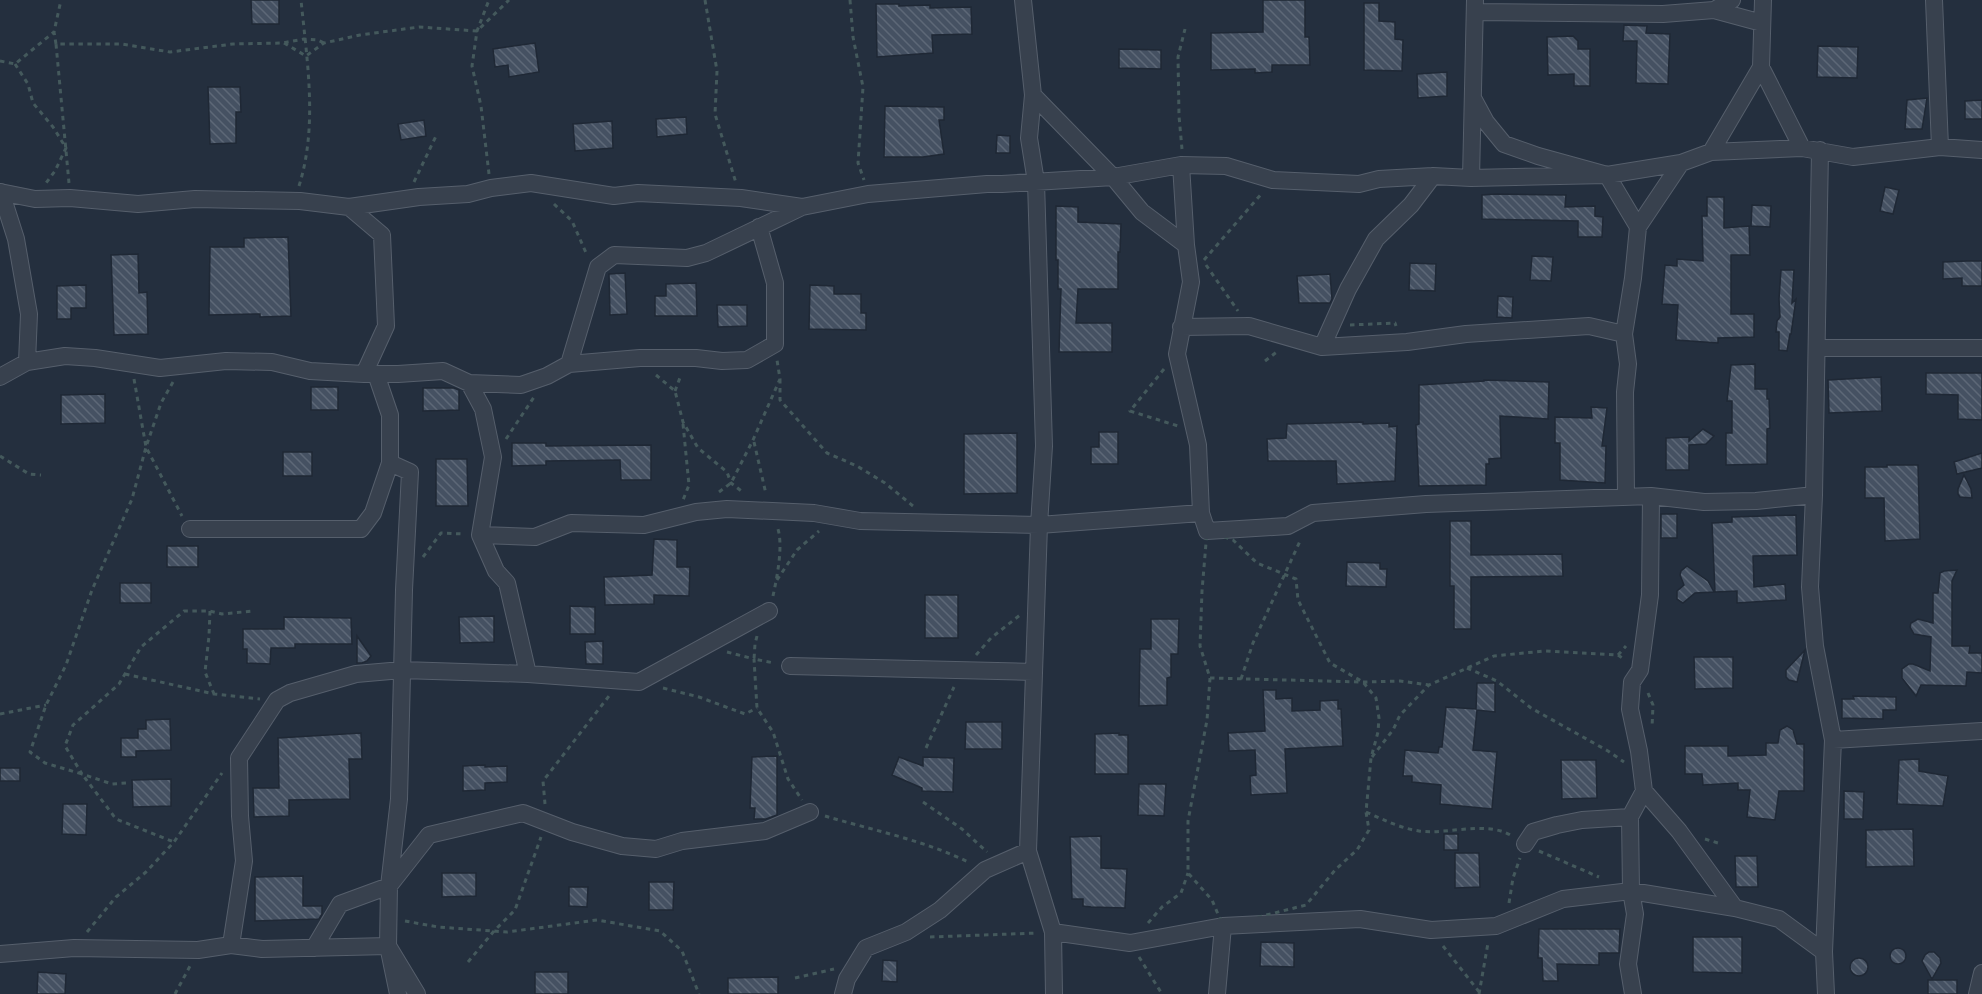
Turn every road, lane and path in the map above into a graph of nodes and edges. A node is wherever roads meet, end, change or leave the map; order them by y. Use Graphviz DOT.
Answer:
graph roads {
  1 [pos="61,0"];
  2 [pos="301,0"];
  3 [pos="489,0"];
  4 [pos="509,0"];
  5 [pos="705,0"];
  6 [pos="850,0"];
  7 [pos="1023,0"];
  8 [pos="1732,0"];
  9 [pos="1764,0"];
  10 [pos="1934,0"];
  11 [pos="1475,6"];
  12 [pos="1714,10"];
  13 [pos="1762,23"];
  14 [pos="1185,29"];
  15 [pos="477,30"];
  16 [pos="54,32"];
  17 [pos="304,39"];
  18 [pos="282,42"];
  19 [pos="56,44"];
  20 [pos="324,44"];
  21 [pos="306,56"];
  22 [pos="0,61"];
  23 [pos="15,64"];
  24 [pos="1761,67"];
  25 [pos="1033,95"];
  26 [pos="1473,98"];
  27 [pos="1940,147"];
  28 [pos="66,148"];
  29 [pos="1802,148"];
  30 [pos="1820,150"];
  31 [pos="1982,150"];
  32 [pos="1711,152"];
  33 [pos="1681,163"];
  34 [pos="1181,165"];
  35 [pos="1607,174"];
  36 [pos="1433,176"];
  37 [pos="1113,177"];
  38 [pos="1471,178"];
  39 [pos="1273,180"];
  40 [pos="1036,182"];
  41 [pos="531,183"];
  42 [pos="491,188"];
  43 [pos="1,192"];
  44 [pos="868,194"];
  45 [pos="70,198"];
  46 [pos="741,198"];
  47 [pos="35,199"];
  48 [pos="300,201"];
  49 [pos="349,207"];
  50 [pos="802,207"];
  51 [pos="759,227"];
  52 [pos="1638,227"];
  53 [pos="1186,245"];
  54 [pos="1203,261"];
  55 [pos="598,267"];
  56 [pos="1191,282"];
  57 [pos="1249,326"];
  58 [pos="1181,327"];
  59 [pos="1624,334"];
  60 [pos="775,344"];
  61 [pos="1322,347"];
  62 [pos="1818,348"];
  63 [pos="1982,348"];
  64 [pos="1177,354"];
  65 [pos="640,358"];
  66 [pos="27,362"];
  67 [pos="131,363"];
  68 [pos="569,364"];
  69 [pos="181,367"];
  70 [pos="370,374"];
  71 [pos="547,376"];
  72 [pos="0,377"];
  73 [pos="780,379"];
  74 [pos="469,383"];
  75 [pos="683,422"];
  76 [pos="1195,432"];
  77 [pos="753,440"];
  78 [pos="146,447"];
  79 [pos="0,456"];
  80 [pos="493,457"];
  81 [pos="390,463"];
  82 [pos="41,476"];
  83 [pos="731,483"];
  84 [pos="1814,495"];
  85 [pos="1626,496"];
  86 [pos="1651,496"];
  87 [pos="770,510"];
  88 [pos="696,512"];
  89 [pos="1200,513"];
  90 [pos="1313,513"];
  91 [pos="676,517"];
  92 [pos="836,517"];
  93 [pos="934,523"];
  94 [pos="1039,525"];
  95 [pos="190,529"];
  96 [pos="1207,531"];
  97 [pos="480,535"];
  98 [pos="420,562"];
  99 [pos="1283,575"];
  100 [pos="776,582"];
  101 [pos="210,611"];
  102 [pos="253,611"];
  103 [pos="769,611"];
  104 [pos="705,646"];
  105 [pos="754,659"];
  106 [pos="790,666"];
  107 [pos="1467,668"];
  108 [pos="402,670"];
  109 [pos="1640,670"];
  110 [pos="1034,672"];
  111 [pos="125,674"];
  112 [pos="528,674"];
  113 [pos="1210,678"];
  114 [pos="1241,679"];
  115 [pos="639,682"];
  116 [pos="1363,682"];
  117 [pos="1429,685"];
  118 [pos="214,694"];
  119 [pos="277,700"];
  120 [pos="46,705"];
  121 [pos="758,708"];
  122 [pos="0,714"];
  123 [pos="1982,730"];
  124 [pos="1833,740"];
  125 [pos="239,758"];
  126 [pos="1371,758"];
  127 [pos="1627,764"];
  128 [pos="82,774"];
  129 [pos="126,783"];
  130 [pos="1644,791"];
  131 [pos="923,802"];
  132 [pos="810,812"];
  133 [pos="1366,812"];
  134 [pos="1630,818"];
  135 [pos="174,842"];
  136 [pos="1525,844"];
  137 [pos="1028,851"];
  138 [pos="985,870"];
  139 [pos="1188,873"];
  140 [pos="389,886"];
  141 [pos="1631,891"];
  142 [pos="1735,908"];
  143 [pos="389,919"];
  144 [pos="1223,926"];
  145 [pos="1431,930"];
  146 [pos="906,932"];
  147 [pos="1053,932"];
  148 [pos="1130,943"];
  149 [pos="231,945"];
  150 [pos="388,945"];
  151 [pos="74,948"];
  152 [pos="314,948"];
  153 [pos="198,950"];
  154 [pos="1824,952"];
  155 [pos="0,954"];
  156 [pos="836,969"];
  157 [pos="1982,973"];
  158 [pos="795,978"];
  159 [pos="175,994"];
  160 [pos="398,994"];
  161 [pos="417,994"];
  162 [pos="699,994"];
  163 [pos="843,994"];
  164 [pos="1054,994"];
  165 [pos="1162,994"];
  166 [pos="1216,994"];
  167 [pos="1480,994"];
  168 [pos="1633,994"];
  169 [pos="1826,994"];
  170 [pos="1977,994"];
  1 -- 16 [label="path"];
  2 -- 17 [label="path"];
  3 -- 15 [label="path"];
  4 -- 15 [label="path"];
  5 -- 46 [label="path"];
  6 -- 44 [label="path"];
  7 -- 25 [label="street"];
  8 -- 12 [label="street"];
  9 -- 13 [label="street"];
  10 -- 27 [label="street"];
  11 -- 12 [label="street"];
  11 -- 26 [label="street"];
  12 -- 13 [label="street"];
  13 -- 24 [label="street"];
  14 -- 34 [label="path"];
  15 -- 20 [label="path"];
  15 -- 42 [label="path"];
  16 -- 19 [label="path"];
  16 -- 23 [label="path"];
  17 -- 18 [label="path"];
  17 -- 20 [label="path"];
  17 -- 21 [label="path"];
  18 -- 19 [label="path"];
  18 -- 21 [label="path"];
  19 -- 28 [label="path"];
  20 -- 21 [label="path"];
  21 -- 48 [label="path"];
  22 -- 23 [label="path"];
  23 -- 28 [label="path"];
  24 -- 29 [label="street"];
  24 -- 32 [label="street"];
  25 -- 37 [label="street"];
  25 -- 40 [label="street"];
  26 -- 35 [label="street"];
  26 -- 38 [label="street"];
  27 -- 30 [label="street"];
  27 -- 31 [label="street"];
  28 -- 45 [label="path"];
  28 -- 47 [label="path"];
  29 -- 30 [label="street"];
  29 -- 32 [label="street"];
  30 -- 62 [label="street"];
  32 -- 33 [label="street"];
  33 -- 35 [label="street"];
  33 -- 52 [label="street"];
  34 -- 37 [label="street"];
  34 -- 39 [label="street"];
  34 -- 53 [label="street"];
  35 -- 38 [label="street"];
  35 -- 52 [label="street"];
  36 -- 38 [label="street"];
  36 -- 39 [label="street"];
  36 -- 61 [label="street"];
  37 -- 40 [label="street"];
  37 -- 53 [label="street"];
  39 -- 54 [label="path"];
  40 -- 44 [label="street"];
  40 -- 94 [label="street"];
  41 -- 42 [label="street"];
  41 -- 46 [label="street"];
  41 -- 55 [label="path"];
  42 -- 49 [label="street"];
  43 -- 47 [label="street"];
  43 -- 66 [label="street"];
  44 -- 50 [label="street"];
  45 -- 47 [label="street"];
  45 -- 48 [label="street"];
  46 -- 50 [label="street"];
  48 -- 49 [label="street"];
  49 -- 70 [label="street"];
  50 -- 51 [label="street"];
  51 -- 55 [label="street"];
  51 -- 60 [label="street"];
  52 -- 59 [label="street"];
  53 -- 56 [label="street"];
  54 -- 56 [label="path"];
  54 -- 57 [label="path"];
  55 -- 68 [label="street"];
  56 -- 58 [label="street"];
  57 -- 58 [label="street"];
  57 -- 61 [label="street"];
  58 -- 64 [label="street"];
  59 -- 61 [label="street"];
  59 -- 85 [label="street"];
  60 -- 65 [label="street"];
  60 -- 73 [label="path"];
  62 -- 63 [label="street"];
  62 -- 84 [label="street"];
  64 -- 76 [label="street"];
  64 -- 76 [label="path"];
  65 -- 68 [label="street"];
  65 -- 75 [label="path"];
  66 -- 67 [label="street"];
  66 -- 72 [label="street"];
  67 -- 69 [label="street"];
  67 -- 78 [label="path"];
  68 -- 71 [label="street"];
  69 -- 70 [label="street"];
  69 -- 78 [label="path"];
  70 -- 74 [label="street"];
  70 -- 81 [label="street"];
  71 -- 74 [label="street"];
  71 -- 80 [label="path"];
  73 -- 77 [label="path"];
  73 -- 93 [label="path"];
  74 -- 80 [label="street"];
  75 -- 83 [label="path"];
  75 -- 91 [label="path"];
  76 -- 89 [label="street"];
  77 -- 83 [label="path"];
  77 -- 87 [label="path"];
  78 -- 95 [label="path"];
  78 -- 120 [label="path"];
  79 -- 82 [label="path"];
  80 -- 97 [label="street"];
  81 -- 95 [label="street"];
  81 -- 108 [label="street"];
  83 -- 87 [label="path"];
  83 -- 88 [label="path"];
  84 -- 86 [label="street"];
  84 -- 124 [label="street"];
  85 -- 86 [label="street"];
  85 -- 90 [label="street"];
  86 -- 109 [label="street"];
  87 -- 88 [label="street"];
  87 -- 92 [label="street"];
  87 -- 100 [label="path"];
  88 -- 91 [label="street"];
  89 -- 94 [label="street"];
  89 -- 96 [label="street"];
  90 -- 96 [label="street"];
  90 -- 99 [label="path"];
  91 -- 97 [label="street"];
  92 -- 93 [label="street"];
  92 -- 100 [label="path"];
  93 -- 94 [label="street"];
  94 -- 110 [label="street"];
  96 -- 99 [label="path"];
  96 -- 113 [label="path"];
  97 -- 98 [label="path"];
  97 -- 112 [label="street"];
  99 -- 114 [label="path"];
  99 -- 116 [label="path"];
  100 -- 103 [label="path"];
  101 -- 102 [label="path"];
  101 -- 111 [label="path"];
  101 -- 118 [label="path"];
  103 -- 104 [label="street"];
  103 -- 105 [label="path"];
  104 -- 105 [label="path"];
  104 -- 115 [label="street"];
  105 -- 106 [label="path"];
  105 -- 121 [label="path"];
  106 -- 110 [label="street"];
  107 -- 109 [label="path"];
  107 -- 117 [label="path"];
  107 -- 127 [label="path"];
  108 -- 112 [label="street"];
  108 -- 119 [label="street"];
  108 -- 140 [label="street"];
  109 -- 130 [label="street"];
  110 -- 137 [label="street"];
  111 -- 118 [label="path"];
  111 -- 128 [label="path"];
  112 -- 115 [label="street"];
  113 -- 114 [label="path"];
  113 -- 139 [label="path"];
  114 -- 116 [label="path"];
  115 -- 121 [label="path"];
  116 -- 117 [label="path"];
  116 -- 126 [label="path"];
  117 -- 126 [label="path"];
  118 -- 119 [label="path"];
  119 -- 125 [label="street"];
  120 -- 122 [label="path"];
  120 -- 128 [label="path"];
  121 -- 132 [label="path"];
  123 -- 124 [label="street"];
  124 -- 154 [label="street"];
  125 -- 135 [label="path"];
  125 -- 149 [label="street"];
  126 -- 133 [label="path"];
  128 -- 129 [label="path"];
  128 -- 135 [label="path"];
  130 -- 134 [label="street"];
  130 -- 142 [label="street"];
  131 -- 138 [label="path"];
  132 -- 138 [label="path"];
  132 -- 140 [label="street"];
  133 -- 136 [label="path"];
  133 -- 144 [label="path"];
  134 -- 136 [label="street"];
  134 -- 141 [label="street"];
  135 -- 151 [label="path"];
  137 -- 138 [label="street"];
  137 -- 147 [label="street"];
  138 -- 146 [label="street"];
  139 -- 144 [label="path"];
  139 -- 148 [label="path"];
  140 -- 143 [label="street"];
  140 -- 152 [label="street"];
  141 -- 142 [label="street"];
  141 -- 145 [label="street"];
  141 -- 168 [label="street"];
  142 -- 154 [label="street"];
  143 -- 150 [label="street"];
  143 -- 162 [label="path"];
  144 -- 145 [label="street"];
  144 -- 148 [label="street"];
  144 -- 166 [label="street"];
  145 -- 167 [label="path"];
  146 -- 147 [label="path"];
  146 -- 163 [label="street"];
  147 -- 148 [label="street"];
  147 -- 164 [label="street"];
  148 -- 165 [label="path"];
  149 -- 152 [label="street"];
  149 -- 153 [label="street"];
  150 -- 152 [label="street"];
  150 -- 160 [label="street"];
  150 -- 161 [label="street"];
  151 -- 153 [label="street"];
  151 -- 155 [label="street"];
  153 -- 159 [label="path"];
  154 -- 169 [label="street"];
  156 -- 158 [label="path"];
  157 -- 170 [label="street"];
}
